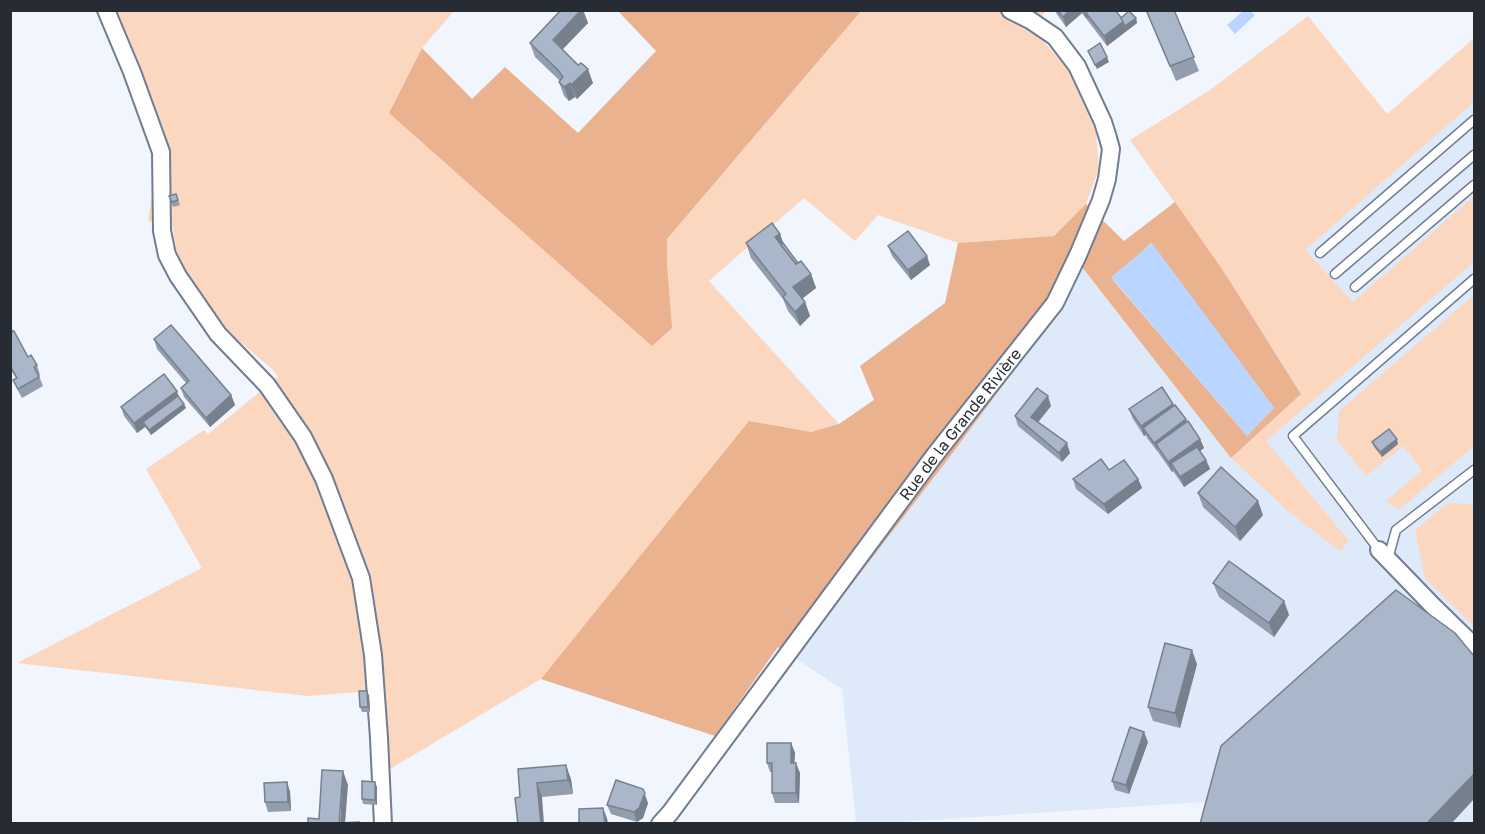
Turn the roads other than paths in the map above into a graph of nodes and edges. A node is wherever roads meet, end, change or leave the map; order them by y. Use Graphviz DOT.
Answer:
graph roads {
  1 [pos="106,10"];
  2 [pos="1010,10"];
  3 [pos="1474,120"];
  4 [pos="1474,155"];
  5 [pos="1474,185"];
  6 [pos="1320,253"];
  7 [pos="1335,274"];
  8 [pos="1474,279"];
  9 [pos="1355,286"];
  10 [pos="1474,470"];
  11 [pos="1383,555"];
  12 [pos="1474,646"];
  13 [pos="383,824"];
  14 [pos="660,824"];
  1 -- 13 [label="street"];
  2 -- 14 [label="street, Rue de la Grande Rivière"];
  3 -- 6 [label="lane"];
  4 -- 7 [label="lane"];
  5 -- 9 [label="lane"];
  8 -- 11 [label="lane"];
  10 -- 11 [label="lane"];
  11 -- 12 [label="street"];
}
